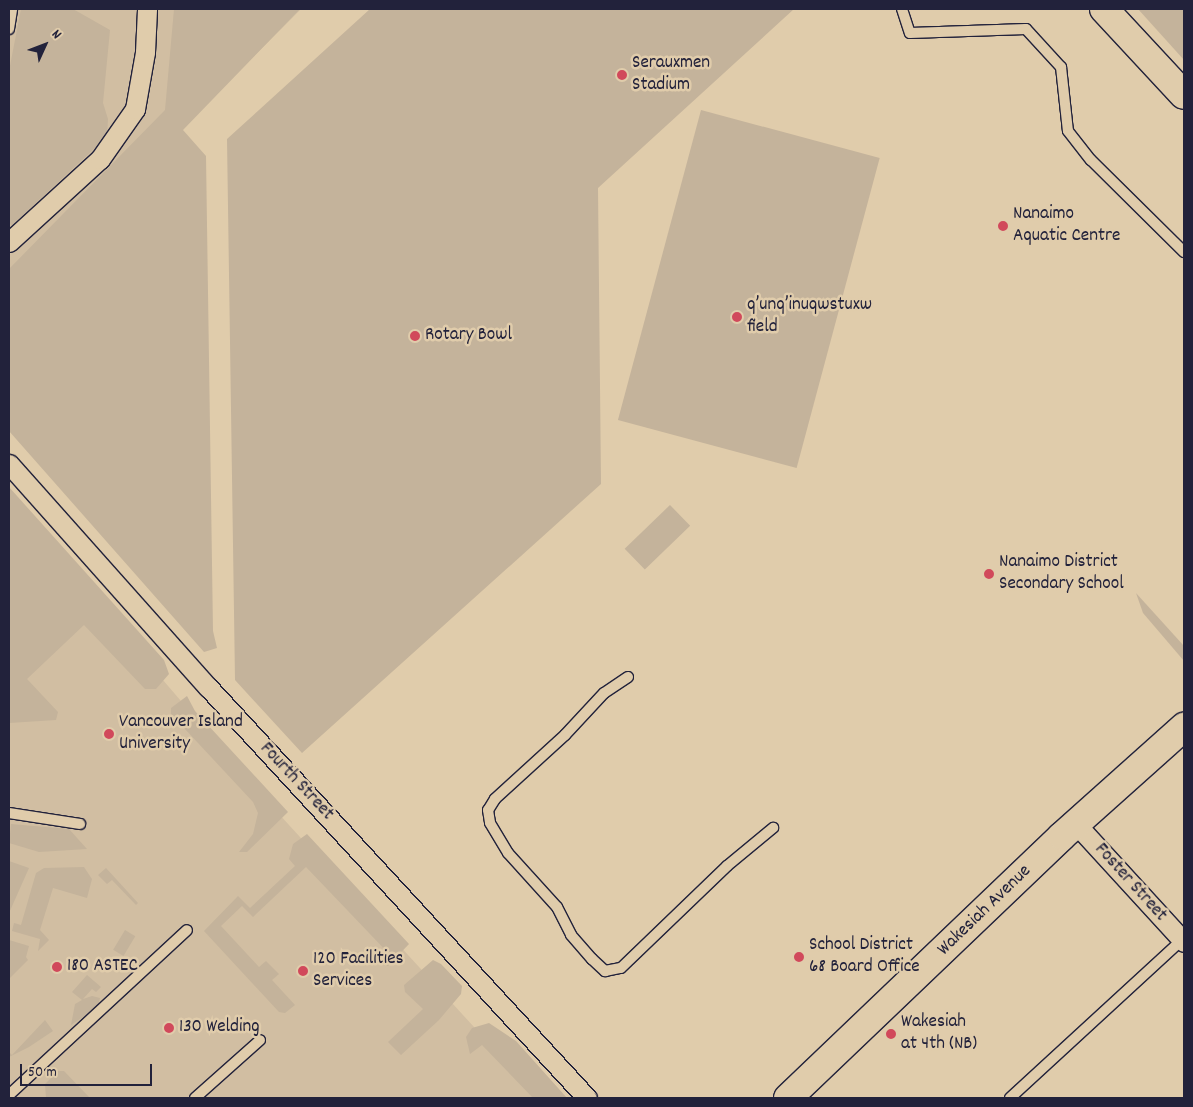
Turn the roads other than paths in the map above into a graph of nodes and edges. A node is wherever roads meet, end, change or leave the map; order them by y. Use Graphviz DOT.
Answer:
graph roads {
  1 [pos="12,9"];
  2 [pos="147,9"];
  3 [pos="902,9"];
  4 [pos="1104,9"];
  5 [pos="9,29"];
  6 [pos="1184,95"];
  7 [pos="9,242"];
  8 [pos="1184,252"];
  9 [pos="9,464"];
  10 [pos="628,677"];
  11 [pos="1184,727"];
  12 [pos="9,813"];
  13 [pos="80,824"];
  14 [pos="1076,824"];
  15 [pos="774,828"];
  16 [pos="187,930"];
  17 [pos="1183,941"];
  18 [pos="260,1040"];
  19 [pos="9,1093"];
  20 [pos="195,1098"];
  21 [pos="587,1098"];
  22 [pos="789,1098"];
  23 [pos="1010,1098"];
  1 -- 5 [label="lane"];
  2 -- 7 [label="street"];
  3 -- 8 [label="lane"];
  4 -- 6 [label="main road"];
  9 -- 21 [label="street, Fourth Street"];
  10 -- 15 [label="lane"];
  11 -- 14 [label="main road, Wakesiah Avenue"];
  12 -- 13 [label="lane"];
  14 -- 17 [label="street, Foster Street"];
  14 -- 22 [label="main road, Wakesiah Avenue"];
  16 -- 19 [label="lane"];
  17 -- 23 [label="lane"];
  18 -- 20 [label="lane"];
}
